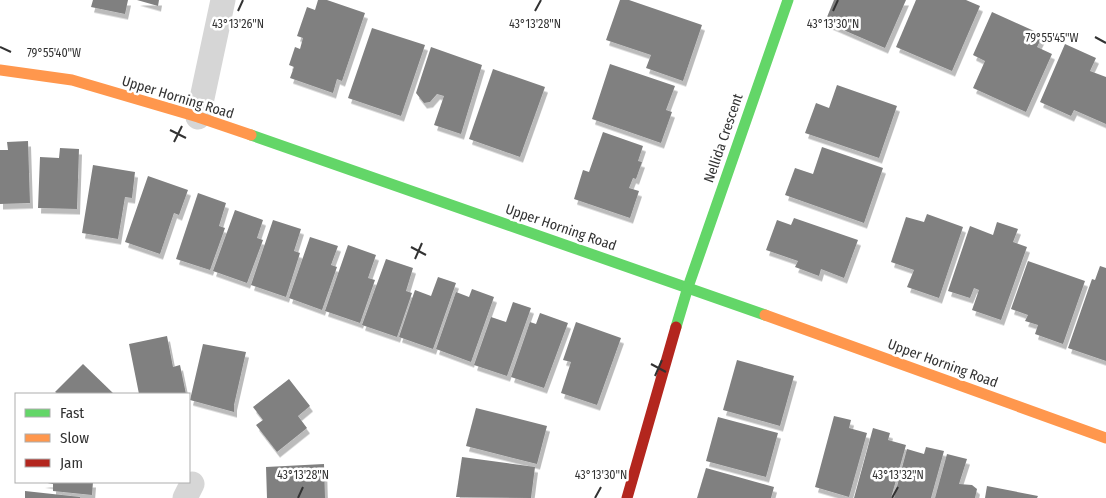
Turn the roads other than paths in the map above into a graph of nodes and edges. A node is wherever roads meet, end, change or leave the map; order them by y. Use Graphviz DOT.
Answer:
graph roads {
  1 [pos="223,0"];
  2 [pos="788,0"];
  3 [pos="0,70"];
  4 [pos="198,117"];
  5 [pos="688,286"];
  6 [pos="1106,438"];
  7 [pos="627,498"];
  1 -- 4 [label="street"];
  2 -- 5 [label="street, Nellida Crescent"];
  3 -- 4 [label="street, Upper Horning Road"];
  4 -- 5 [label="street, Upper Horning Road"];
  5 -- 6 [label="street, Upper Horning Road"];
  5 -- 7 [label="street, Nellida Crescent"];
}
